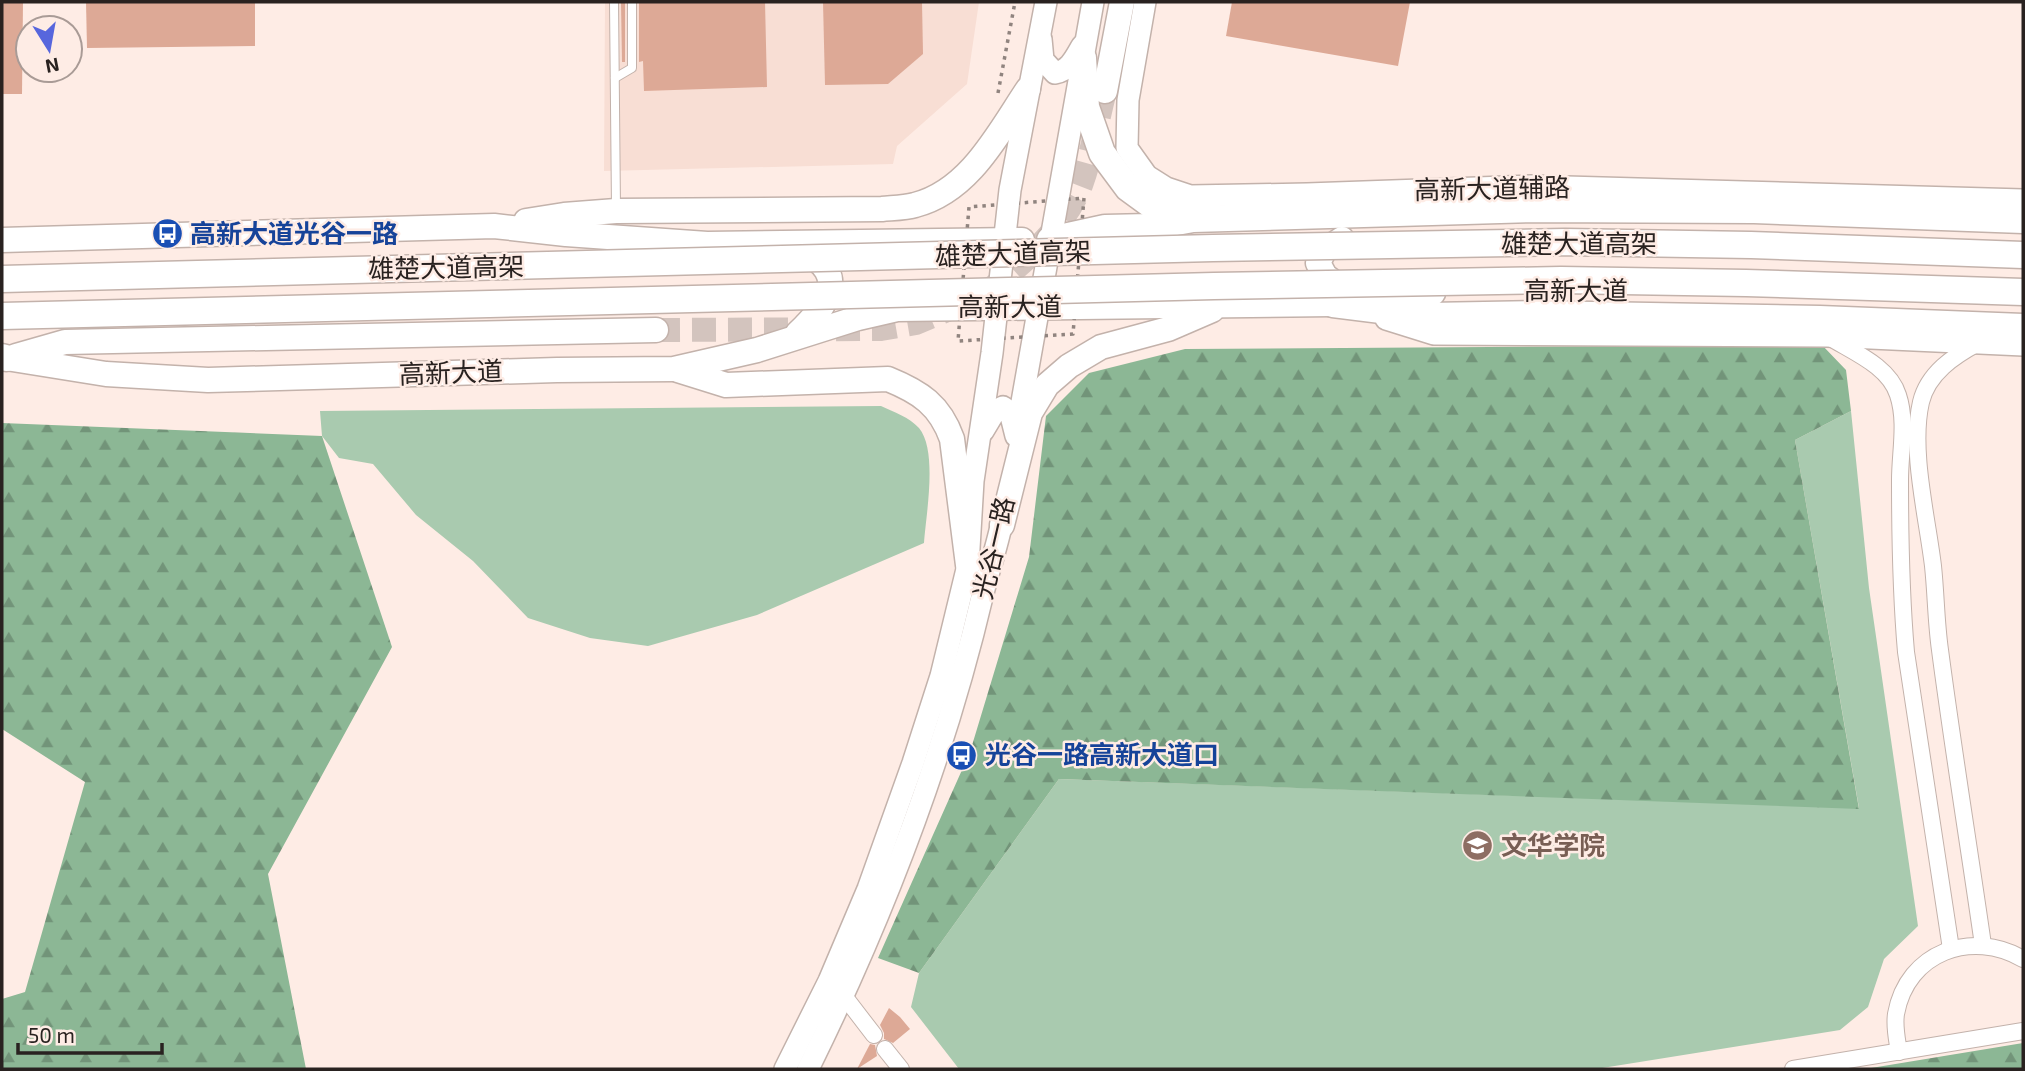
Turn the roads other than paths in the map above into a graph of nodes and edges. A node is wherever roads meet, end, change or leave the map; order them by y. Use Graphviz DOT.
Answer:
graph roads {
  1 [pos="614,2"];
  2 [pos="632,2"];
  3 [pos="1046,2"];
  4 [pos="1093,2"];
  5 [pos="1122,2"];
  6 [pos="1145,2"];
  7 [pos="1040,30"];
  8 [pos="1085,48"];
  9 [pos="615,78"];
  10 [pos="1028,89"];
  11 [pos="1105,90"];
  12 [pos="2023,183"];
  13 [pos="2001,198"];
  14 [pos="2023,200"];
  15 [pos="616,211"];
  16 [pos="1193,219"];
  17 [pos="2023,220"];
  18 [pos="494,226"];
  19 [pos="1346,236"];
  20 [pos="2,240"];
  21 [pos="1005,240"];
  22 [pos="1050,240"];
  23 [pos="781,243"];
  24 [pos="2023,243"];
  25 [pos="2023,256"];
  26 [pos="2,279"];
  27 [pos="2023,292"];
  28 [pos="1430,293"];
  29 [pos="2023,302"];
  30 [pos="1333,304"];
  31 [pos="1220,306"];
  32 [pos="1039,307"];
  33 [pos="997,308"];
  34 [pos="2,316"];
  35 [pos="2023,327"];
  36 [pos="656,330"];
  37 [pos="1827,336"];
  38 [pos="793,339"];
  39 [pos="1978,342"];
  40 [pos="2023,345"];
  41 [pos="3,358"];
  42 [pos="674,369"];
  43 [pos="980,436"];
  44 [pos="1016,438"];
  45 [pos="1002,525"];
  46 [pos="968,565"];
  47 [pos="1983,945"];
  48 [pos="1951,949"];
  49 [pos="2023,959"];
  50 [pos="844,996"];
  51 [pos="2023,1031"];
  52 [pos="874,1035"];
  53 [pos="885,1049"];
  54 [pos="1899,1052"];
  55 [pos="785,1069"];
  56 [pos="808,1069"];
  57 [pos="901,1069"];
  58 [pos="1793,1069"];
  1 -- 9 [label="lane"];
  2 -- 9 [label="lane"];
  3 -- 7 [label="main road, 光谷一路"];
  4 -- 8 [label="main road, 光谷一路"];
  5 -- 11 [label="main road"];
  6 -- 13 [label="main road, 高新大道辅路"];
  7 -- 8 [label="main road"];
  7 -- 10 [label="main road, 光谷一路"];
  8 -- 16 [label="highway"];
  8 -- 22 [label="main road, 光谷一路"];
  9 -- 15 [label="lane"];
  10 -- 15 [label="main road"];
  10 -- 21 [label="main road, 光谷一路"];
  12 -- 13 [label="main road"];
  13 -- 14 [label="main road, 高新大道辅路"];
  15 -- 18 [label="main road"];
  16 -- 17 [label="highway"];
  16 -- 22 [label="highway"];
  18 -- 20 [label="main road"];
  18 -- 23 [label="main road"];
  19 -- 22 [label="main road"];
  19 -- 24 [label="main road"];
  19 -- 28 [label="main road"];
  21 -- 22 [label="main road"];
  21 -- 23 [label="main road"];
  21 -- 33 [label="main road, 光谷一路"];
  22 -- 32 [label="main road, 光谷一路"];
  23 -- 38 [label="main road"];
  25 -- 26 [label="highway, 雄楚大道高架, bridge"];
  27 -- 34 [label="highway, 雄楚大道高架, bridge"];
  28 -- 29 [label="main road, 高新大道"];
  28 -- 30 [label="main road, 高新大道"];
  30 -- 31 [label="main road, 高新大道"];
  30 -- 35 [label="highway"];
  30 -- 37 [label="main road"];
  31 -- 32 [label="main road, 高新大道"];
  31 -- 45 [label="main road"];
  32 -- 33 [label="main road, 高新大道"];
  32 -- 44 [label="main road, 光谷一路"];
  33 -- 38 [label="main road, 高新大道"];
  33 -- 43 [label="main road, 光谷一路"];
  36 -- 41 [label="main road"];
  37 -- 39 [label="main road"];
  37 -- 48 [label="street"];
  38 -- 42 [label="main road, 高新大道"];
  39 -- 40 [label="main road"];
  39 -- 47 [label="street"];
  41 -- 42 [label="main road, 高新大道"];
  42 -- 46 [label="main road"];
  43 -- 44 [label="main road"];
  43 -- 46 [label="main road, 光谷一路"];
  44 -- 45 [label="main road, 光谷一路"];
  45 -- 50 [label="main road, 光谷一路"];
  46 -- 55 [label="main road, 光谷一路"];
  47 -- 48 [label="street"];
  47 -- 49 [label="street"];
  48 -- 54 [label="street"];
  50 -- 52 [label="street"];
  50 -- 56 [label="main road, 光谷一路"];
  51 -- 54 [label="street"];
  53 -- 57 [label="street"];
  54 -- 58 [label="street"];
}
